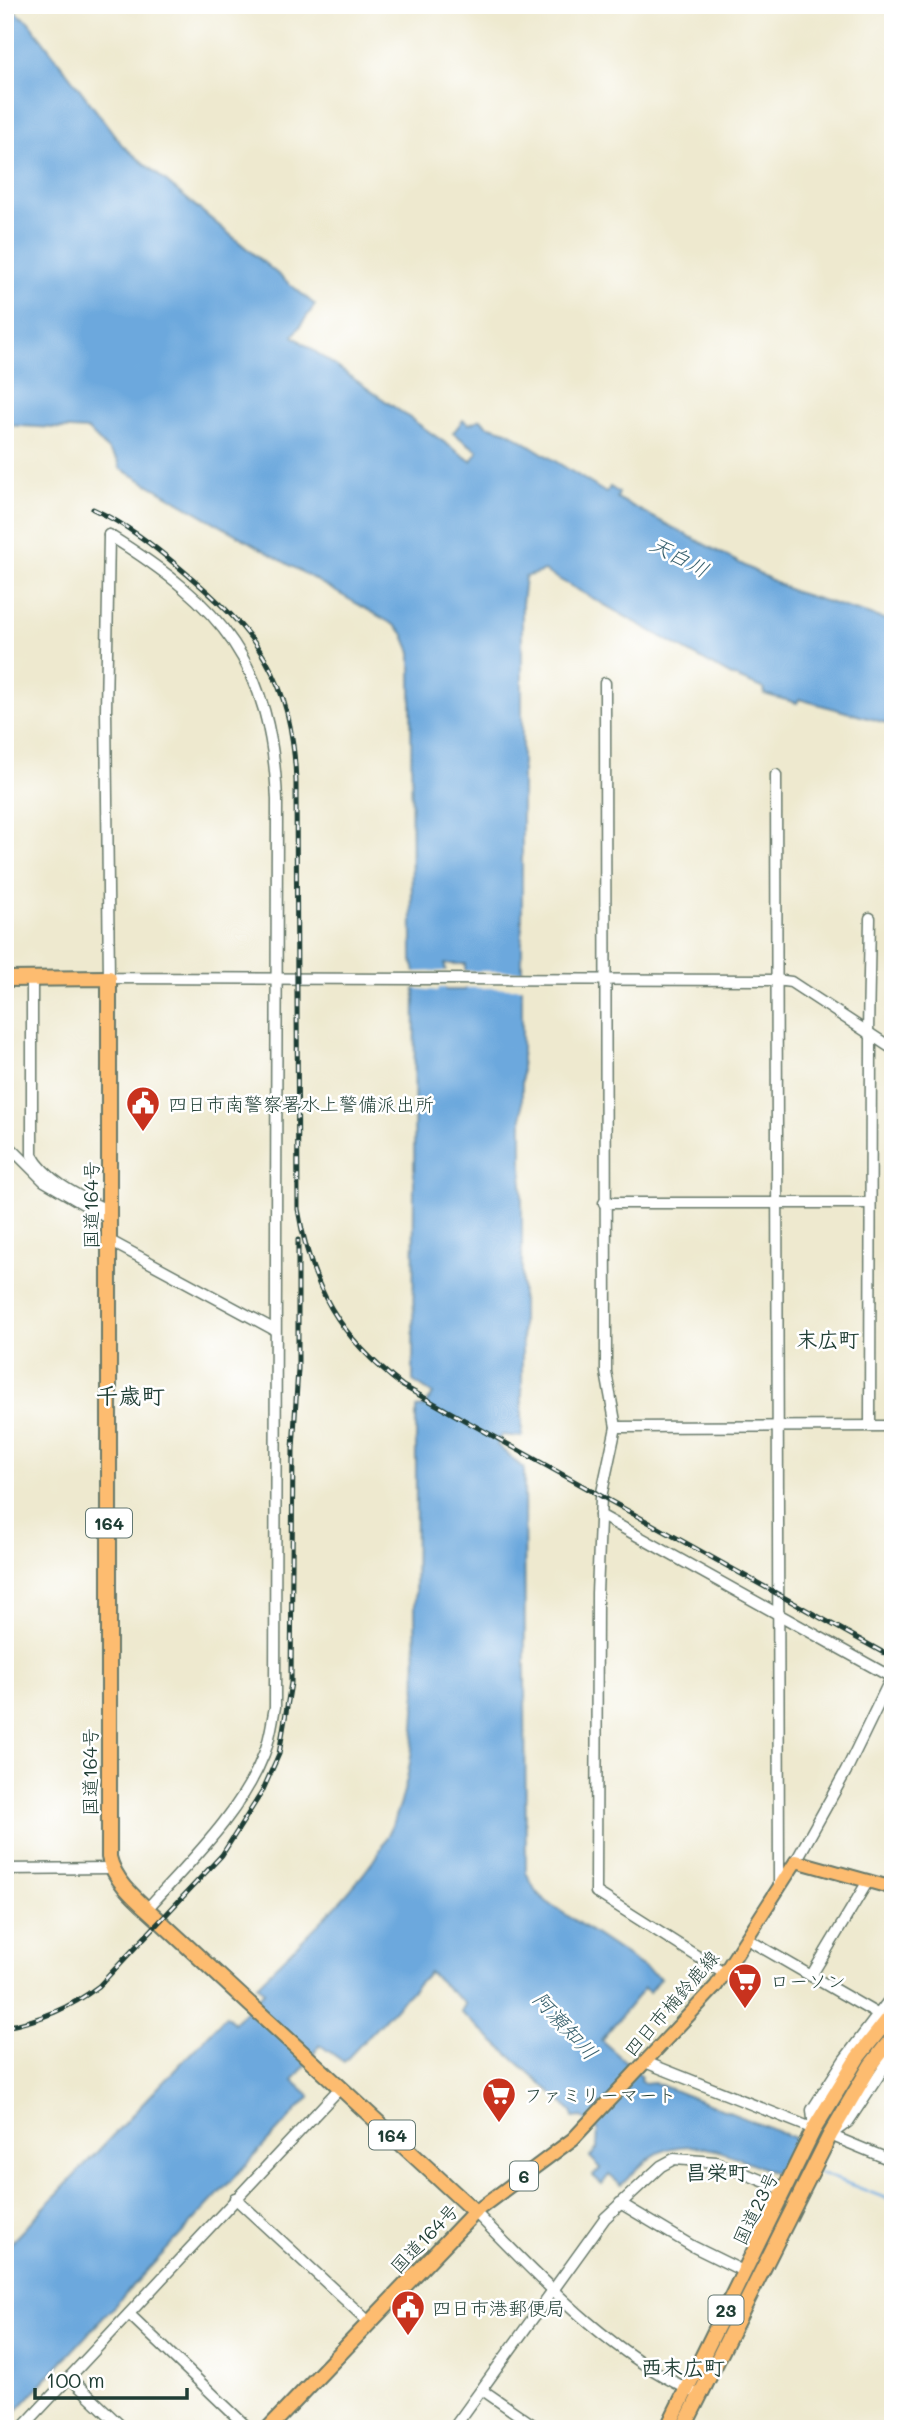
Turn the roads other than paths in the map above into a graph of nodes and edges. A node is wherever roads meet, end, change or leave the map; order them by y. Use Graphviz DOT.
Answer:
graph roads {
  1 [pos="605,683"];
  2 [pos="776,775"];
  3 [pos="870,918"];
  4 [pos="109,978"];
  5 [pos="603,978"];
  6 [pos="5,979"];
  7 [pos="32,979"];
  8 [pos="275,980"];
  9 [pos="776,980"];
  10 [pos="870,1034"];
  11 [pos="893,1049"];
  12 [pos="5,1142"];
  13 [pos="777,1202"];
  14 [pos="604,1203"];
  15 [pos="869,1203"];
  16 [pos="109,1215"];
  17 [pos="110,1241"];
  18 [pos="275,1330"];
  19 [pos="870,1426"];
  20 [pos="893,1426"];
  21 [pos="615,1427"];
  22 [pos="777,1428"];
  23 [pos="600,1515"];
  24 [pos="778,1616"];
  25 [pos="892,1676"];
  26 [pos="796,1861"];
  27 [pos="111,1868"];
  28 [pos="5,1870"];
  29 [pos="869,1881"];
  30 [pos="779,1887"];
  31 [pos="893,1888"];
  32 [pos="147,1909"];
  33 [pos="747,1939"];
  34 [pos="725,1974"];
  35 [pos="811,1976"];
  36 [pos="893,1995"];
  37 [pos="893,2013"];
  38 [pos="877,2014"];
  39 [pos="893,2037"];
  40 [pos="893,2054"];
  41 [pos="643,2065"];
  42 [pos="341,2087"];
  43 [pos="813,2131"];
  44 [pos="830,2135"];
  45 [pos="893,2161"];
  46 [pos="785,2190"];
  47 [pos="235,2198"];
  48 [pos="620,2203"];
  49 [pos="475,2213"];
  50 [pos="745,2272"];
  51 [pos="550,2285"];
  52 [pos="129,2314"];
  53 [pos="370,2323"];
  54 [pos="69,2378"];
  55 [pos="484,2391"];
  56 [pos="693,2392"];
  57 [pos="21,2429"];
  58 [pos="124,2429"];
  59 [pos="249,2429"];
  60 [pos="268,2429"];
  61 [pos="453,2429"];
  62 [pos="539,2429"];
  63 [pos="667,2429"];
  64 [pos="683,2429"];
  1 -- 5 [label="street"];
  2 -- 9 [label="street"];
  3 -- 10 [label="street"];
  4 -- 7 [label="highway"];
  4 -- 8 [label="street"];
  4 -- 8 [label="street"];
  4 -- 16 [label="highway, 国道164号 / 164"];
  5 -- 8 [label="street"];
  5 -- 9 [label="street"];
  5 -- 14 [label="street"];
  6 -- 7 [label="highway"];
  7 -- 16 [label="street"];
  8 -- 18 [label="street"];
  9 -- 10 [label="street"];
  9 -- 13 [label="street"];
  10 -- 11 [label="street"];
  10 -- 15 [label="street"];
  12 -- 16 [label="street"];
  13 -- 14 [label="street"];
  13 -- 15 [label="street"];
  13 -- 22 [label="street"];
  14 -- 21 [label="street"];
  15 -- 19 [label="street"];
  16 -- 17 [label="highway, 国道164号 / 164"];
  17 -- 18 [label="street"];
  17 -- 27 [label="highway, 国道164号 / 164"];
  18 -- 32 [label="street"];
  19 -- 20 [label="street"];
  19 -- 22 [label="street"];
  21 -- 22 [label="street"];
  21 -- 23 [label="street"];
  22 -- 24 [label="street"];
  23 -- 24 [label="street"];
  23 -- 34 [label="street"];
  24 -- 25 [label="street"];
  24 -- 30 [label="street"];
  25 -- 26 [label="street"];
  26 -- 29 [label="main road"];
  26 -- 30 [label="main road, 四日市楠鈴鹿線 / 6"];
  27 -- 28 [label="street"];
  27 -- 32 [label="highway, 国道164号 / 164"];
  29 -- 31 [label="main road"];
  29 -- 35 [label="street"];
  30 -- 33 [label="main road, 四日市楠鈴鹿線 / 6"];
  32 -- 42 [label="highway, 国道164号 / 164"];
  33 -- 34 [label="main road, 四日市楠鈴鹿線 / 6"];
  33 -- 35 [label="street"];
  34 -- 41 [label="main road, 四日市楠鈴鹿線 / 6"];
  35 -- 38 [label="street"];
  36 -- 38 [label="street"];
  37 -- 43 [label="highway, 国道23号 / 23"];
  38 -- 43 [label="street"];
  39 -- 44 [label="highway, 国道23号 / 23"];
  40 -- 44 [label="street"];
  41 -- 43 [label="street"];
  41 -- 49 [label="main road, 四日市楠鈴鹿線 / 6"];
  42 -- 47 [label="street"];
  42 -- 49 [label="highway, 国道164号 / 164"];
  43 -- 46 [label="highway, 国道23号 / 23"];
  44 -- 45 [label="street"];
  44 -- 56 [label="highway, 国道23号 / 23"];
  46 -- 48 [label="street"];
  46 -- 50 [label="highway, 国道23号 / 23"];
  47 -- 52 [label="street"];
  47 -- 53 [label="street"];
  48 -- 50 [label="street"];
  48 -- 51 [label="street"];
  49 -- 51 [label="street"];
  49 -- 53 [label="highway, 国道164号"];
  50 -- 56 [label="highway, 国道23号 / 23"];
  51 -- 55 [label="street"];
  51 -- 56 [label="street"];
  52 -- 54 [label="street"];
  52 -- 59 [label="street"];
  53 -- 60 [label="highway, 国道164号"];
  54 -- 57 [label="street"];
  54 -- 58 [label="street"];
  55 -- 61 [label="street"];
  55 -- 62 [label="street"];
  56 -- 63 [label="highway, 国道23号 / 23"];
  56 -- 64 [label="highway, 国道23号 / 23"];
}
